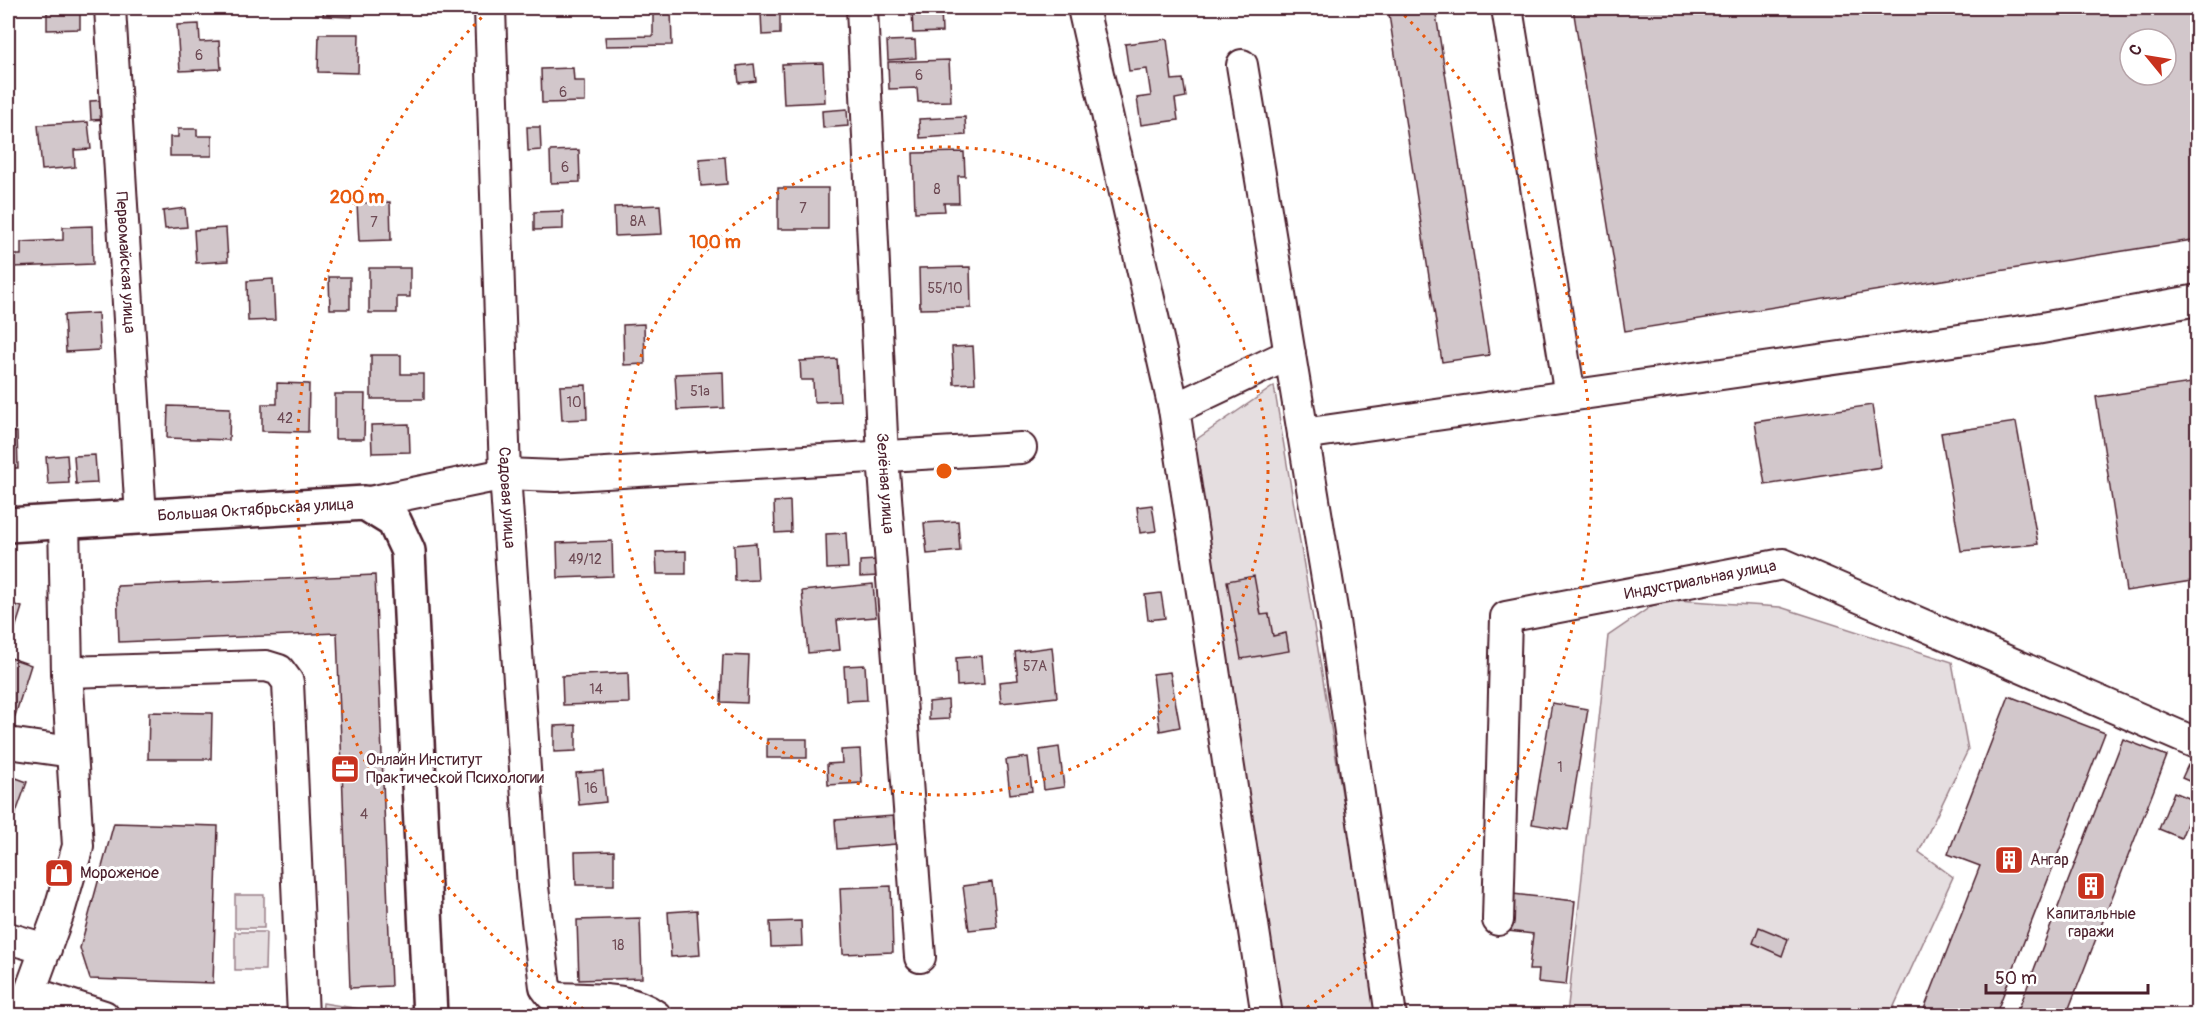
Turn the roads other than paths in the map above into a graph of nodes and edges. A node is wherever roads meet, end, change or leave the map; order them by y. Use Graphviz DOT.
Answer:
graph roads {
  1 [pos="110,8"];
  2 [pos="490,8"];
  3 [pos="862,8"];
  4 [pos="1083,8"];
  5 [pos="1507,8"];
  6 [pos="1242,65"];
  7 [pos="2198,300"];
  8 [pos="1290,354"];
  9 [pos="1570,396"];
  10 [pos="1174,409"];
  11 [pos="1303,434"];
  12 [pos="1021,448"];
  13 [pos="883,457"];
  14 [pos="505,474"];
  15 [pos="365,503"];
  16 [pos="141,517"];
  17 [pos="64,521"];
  18 [pos="8,525"];
  19 [pos="67,672"];
  20 [pos="8,743"];
  21 [pos="2198,744"];
  22 [pos="72,752"];
  23 [pos="1498,920"];
  24 [pos="8,938"];
  25 [pos="46,949"];
  26 [pos="920,957"];
  27 [pos="26,1004"];
  28 [pos="102,1015"];
  29 [pos="303,1016"];
  30 [pos="430,1016"];
  31 [pos="656,1016"];
  32 [pos="1267,1016"];
  33 [pos="1391,1016"];
  1 -- 16 [label="street, Первомайская улица"];
  2 -- 14 [label="street, Садовая улица"];
  3 -- 13 [label="street, Зелёная улица"];
  4 -- 10 [label="street"];
  5 -- 9 [label="street"];
  6 -- 8 [label="street"];
  7 -- 9 [label="street"];
  8 -- 10 [label="street"];
  8 -- 11 [label="street"];
  9 -- 11 [label="street"];
  10 -- 32 [label="street"];
  11 -- 33 [label="street"];
  12 -- 13 [label="street"];
  13 -- 14 [label="street"];
  13 -- 26 [label="street, Зелёная улица"];
  14 -- 15 [label="street"];
  14 -- 31 [label="street, Садовая улица"];
  15 -- 16 [label="main road, Большая Октябрьская улица"];
  15 -- 30 [label="main road, Большая Октябрьская улица"];
  16 -- 17 [label="main road, Большая Октябрьская улица"];
  17 -- 18 [label="main road, Большая Октябрьская улица"];
  17 -- 19 [label="street"];
  19 -- 22 [label="street"];
  19 -- 29 [label="street"];
  20 -- 22 [label="street"];
  21 -- 23 [label="street, Индустриальная улица"];
  22 -- 25 [label="street"];
  24 -- 25 [label="street"];
  25 -- 27 [label="street"];
  27 -- 28 [label="street"];
}
